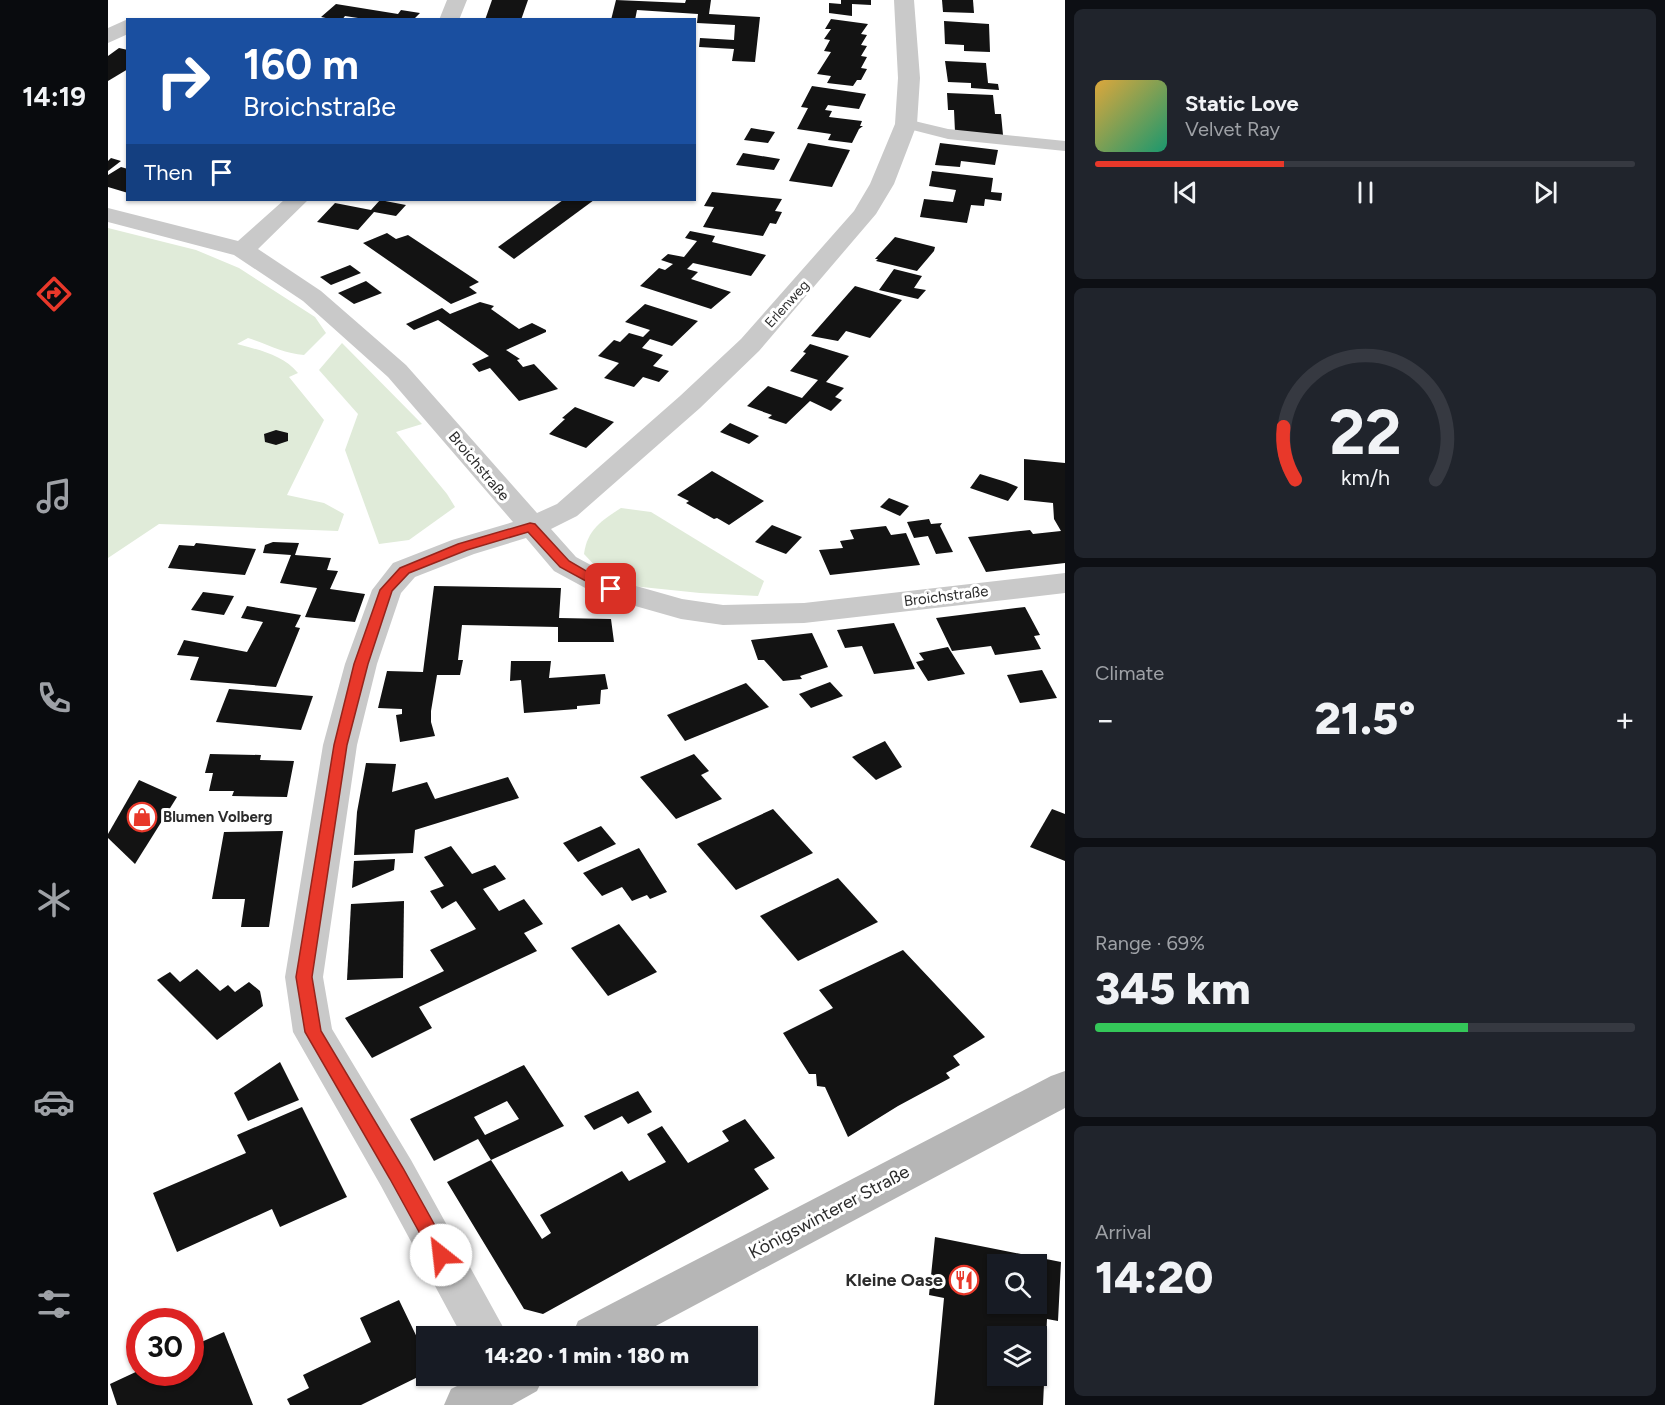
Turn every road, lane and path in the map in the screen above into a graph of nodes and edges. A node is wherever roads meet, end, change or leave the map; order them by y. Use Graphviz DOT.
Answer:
graph roads {
  1 [pos="457,0"];
  2 [pos="904,0"];
  3 [pos="450,18"];
  4 [pos="126,26"];
  5 [pos="108,37"];
  6 [pos="906,124"];
  7 [pos="1065,146"];
  8 [pos="296,201"];
  9 [pos="108,215"];
  10 [pos="243,250"];
  11 [pos="530,527"];
  12 [pos="1065,583"];
  13 [pos="1065,1088"];
  14 [pos="480,1326"];
  15 [pos="613,1326"];
  16 [pos="498,1386"];
  17 [pos="467,1405"];
  1 -- 3 [label="street"];
  2 -- 6 [label="street, Erlenweg"];
  4 -- 5 [label="street"];
  6 -- 7 [label="lane"];
  6 -- 11 [label="street, Erlenweg"];
  8 -- 10 [label="street"];
  9 -- 10 [label="street, Broichstraße"];
  10 -- 11 [label="street, Broichstraße"];
  11 -- 12 [label="street, Broichstraße"];
  11 -- 14 [label="street, Erlenweg"];
  13 -- 15 [label="main road, Königswinterer Straße"];
  16 -- 17 [label="main road"];
}
